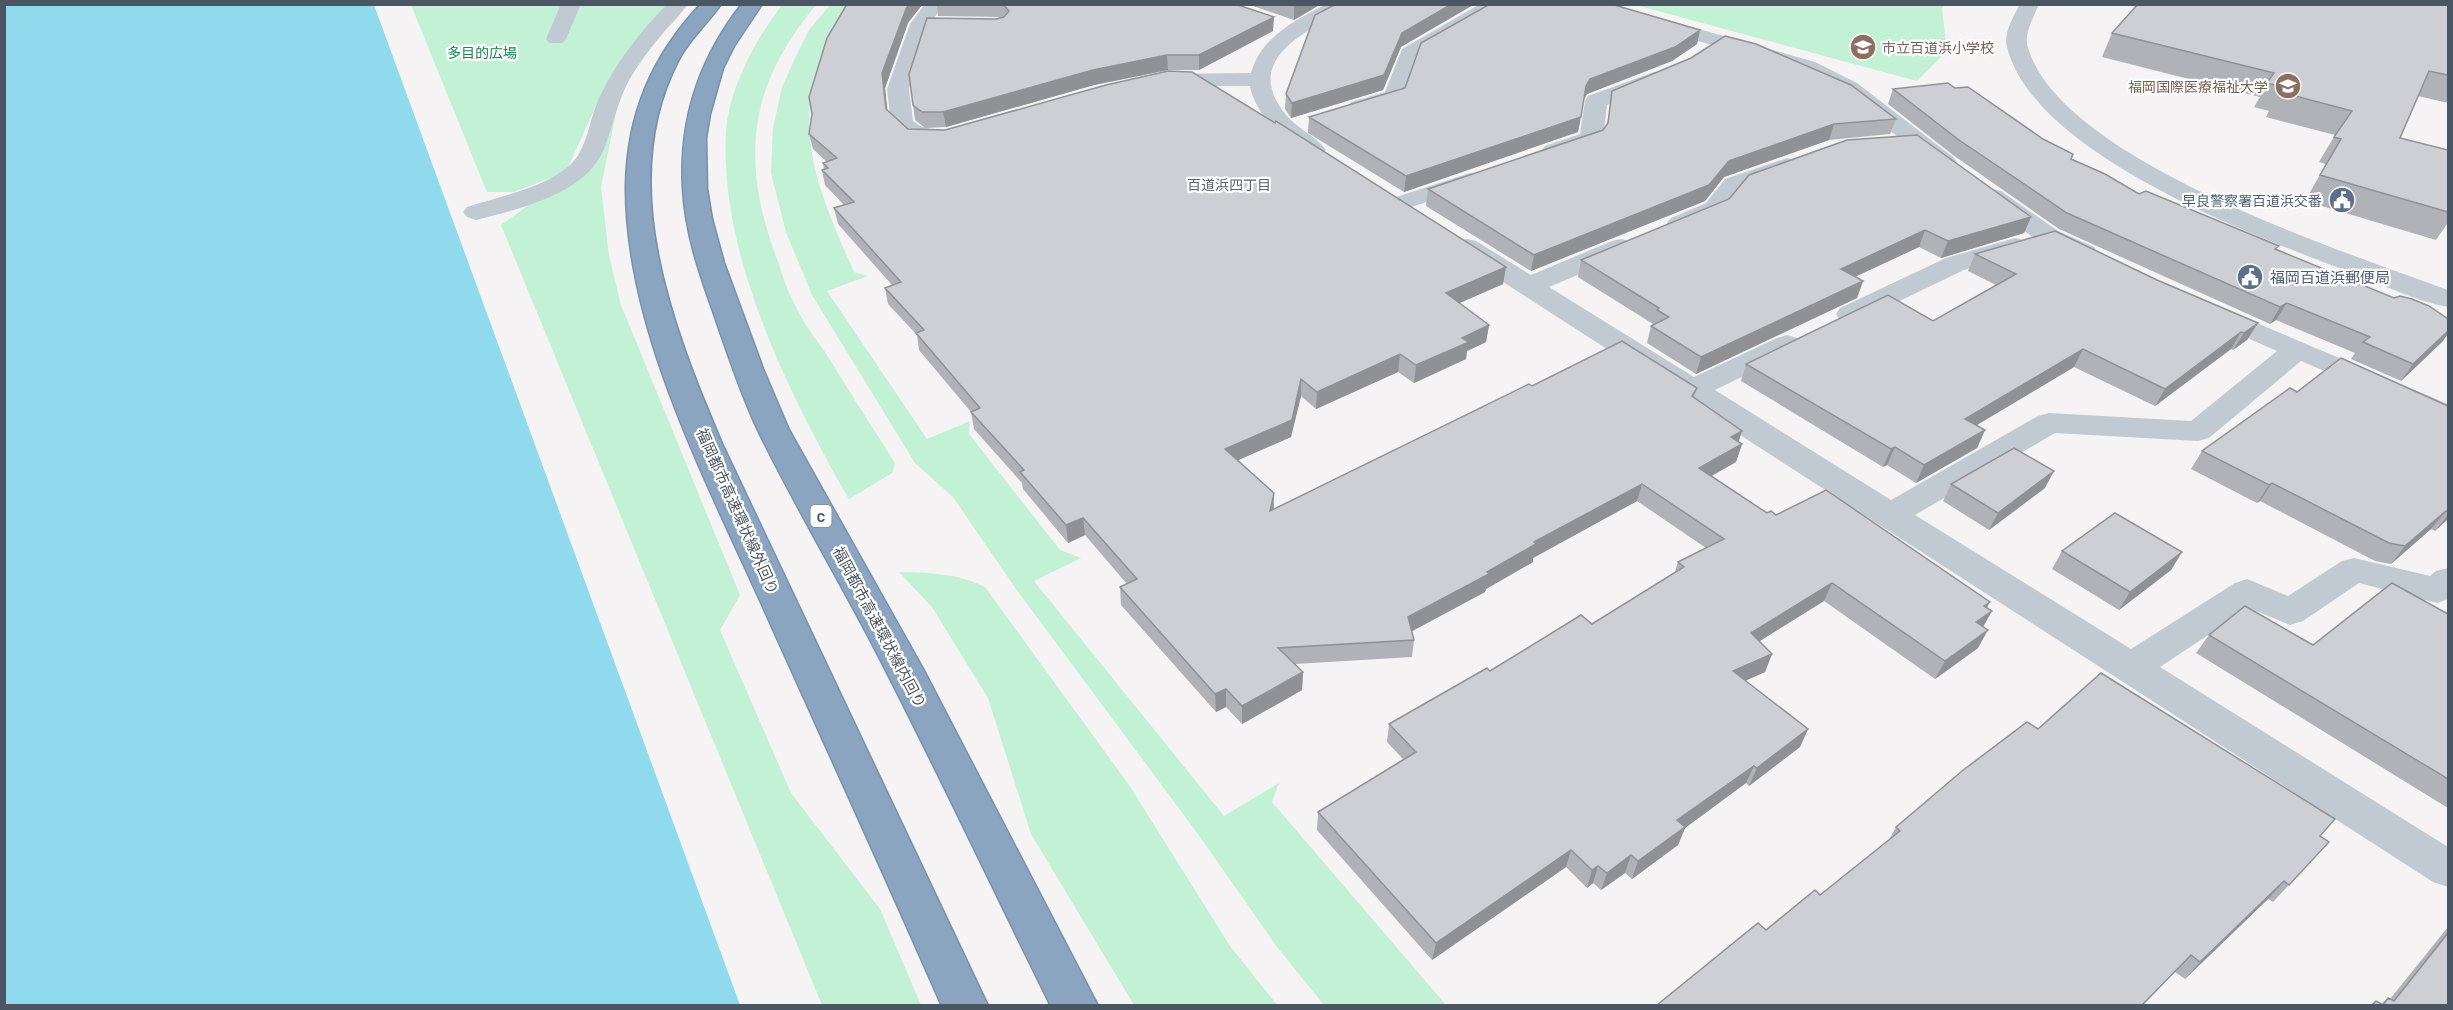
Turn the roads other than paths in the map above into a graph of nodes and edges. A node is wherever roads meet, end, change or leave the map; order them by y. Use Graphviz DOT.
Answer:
graph roads {
  1 [pos="571,4"];
  2 [pos="679,4"];
  3 [pos="712,4"];
  4 [pos="753,4"];
  5 [pos="1342,4"];
  6 [pos="1495,4"];
  7 [pos="1587,4"];
  8 [pos="2030,4"];
  9 [pos="938,15"];
  10 [pos="556,39"];
  11 [pos="1670,72"];
  12 [pos="1259,79"];
  13 [pos="1135,85"];
  14 [pos="1342,112"];
  15 [pos="958,133"];
  16 [pos="1917,141"];
  17 [pos="1883,144"];
  18 [pos="1535,157"];
  19 [pos="1807,158"];
  20 [pos="1341,167"];
  21 [pos="1490,172"];
  22 [pos="476,212"];
  23 [pos="2049,236"];
  24 [pos="2109,265"];
  25 [pos="1529,286"];
  26 [pos="2448,299"];
  27 [pos="2191,303"];
  28 [pos="2298,349"];
  29 [pos="1692,390"];
  30 [pos="2446,410"];
  31 [pos="1890,515"];
  32 [pos="2448,580"];
  33 [pos="2131,668"];
  34 [pos="2448,869"];
  35 [pos="965,1005"];
  36 [pos="1075,1005"];
  1 -- 10 [label="street"];
  2 -- 22 [label="street"];
  3 -- 35 [label="highway, 福岡都市高速環状線外回り"];
  4 -- 36 [label="highway, 福岡都市高速環状線内回り / C"];
  5 -- 12 [label="street"];
  6 -- 14 [label="street"];
  7 -- 16 [label="street"];
  8 -- 26 [label="street"];
  9 -- 15 [label="street"];
  11 -- 18 [label="street"];
  12 -- 13 [label="street"];
  12 -- 20 [label="street"];
  16 -- 17 [label="street"];
  16 -- 23 [label="street"];
  19 -- 25 [label="street"];
  21 -- 25 [label="street"];
  23 -- 24 [label="street"];
  23 -- 29 [label="street"];
  25 -- 29 [label="street"];
  27 -- 28 [label="street"];
  28 -- 30 [label="street"];
  28 -- 31 [label="street"];
  29 -- 31 [label="street"];
  31 -- 33 [label="street"];
  32 -- 33 [label="street"];
  33 -- 34 [label="street"];
}
